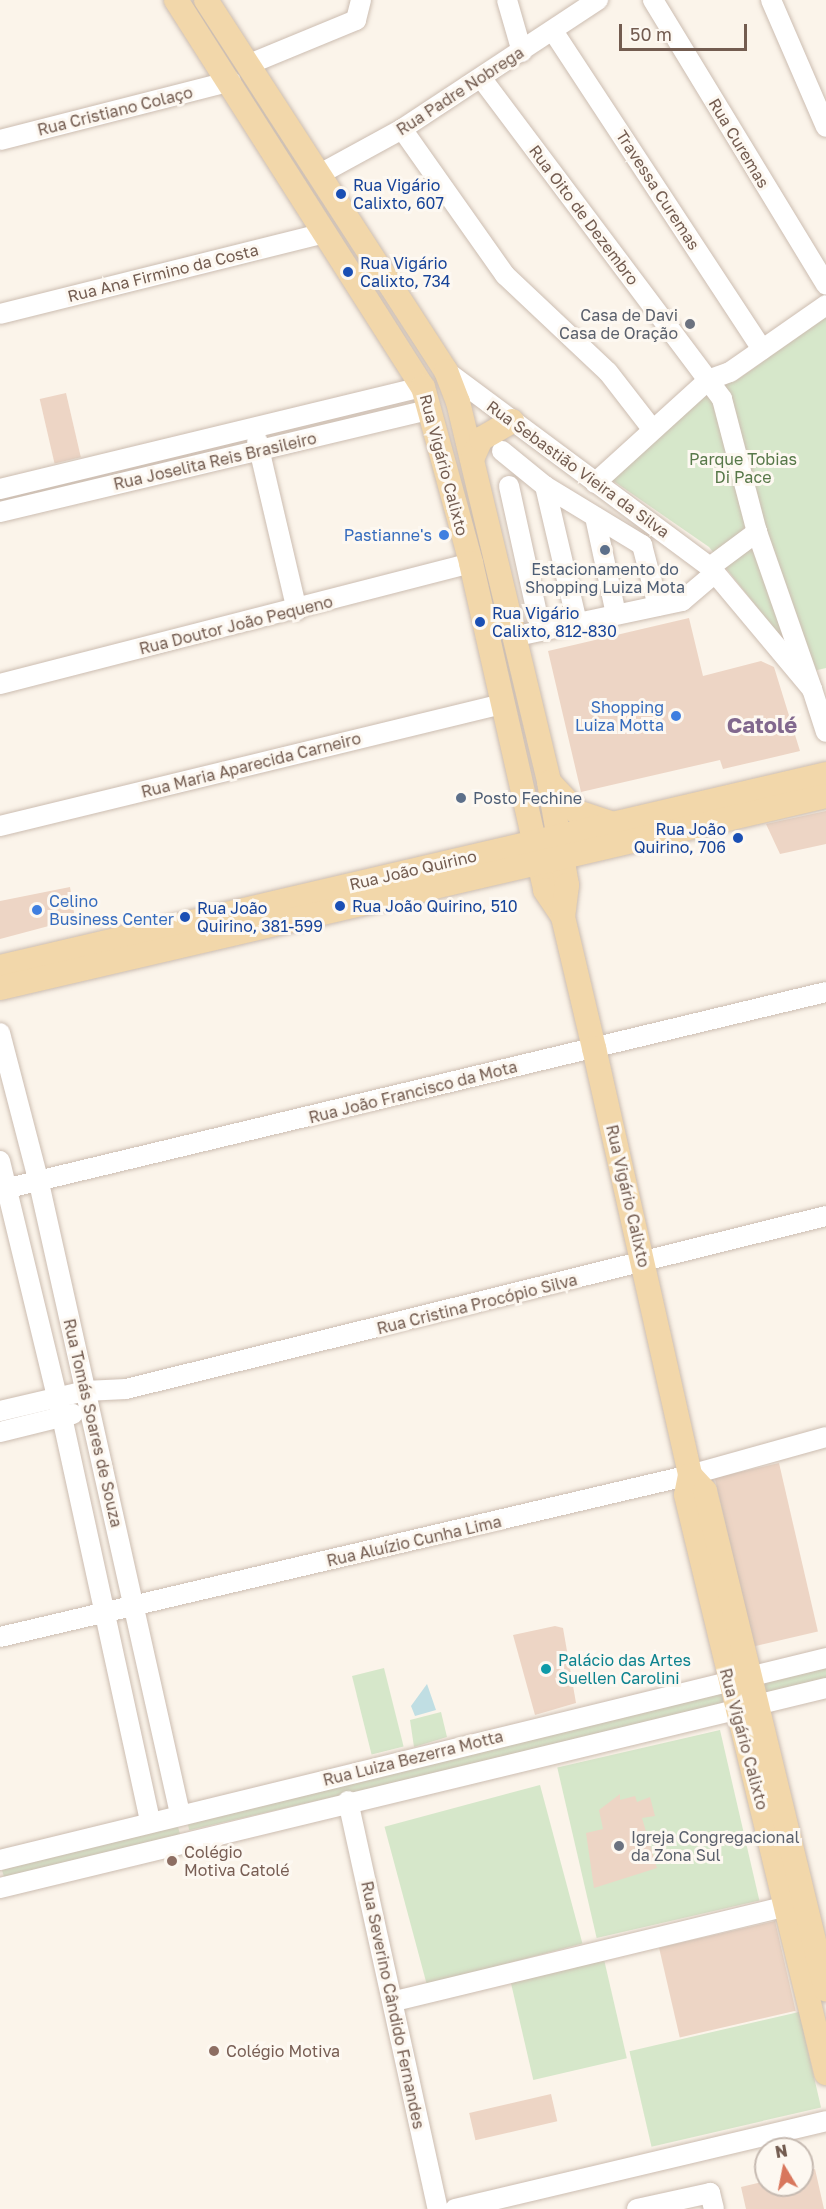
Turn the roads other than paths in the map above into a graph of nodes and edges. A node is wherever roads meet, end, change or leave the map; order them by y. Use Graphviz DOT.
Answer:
graph roads {
  1 [pos="176,0"];
  2 [pos="206,0"];
  3 [pos="361,0"];
  4 [pos="507,0"];
  5 [pos="598,0"];
  6 [pos="653,0"];
  7 [pos="771,0"];
  8 [pos="553,31"];
  9 [pos="522,52"];
  10 [pos="239,73"];
  11 [pos="482,79"];
  12 [pos="826,128"];
  13 [pos="402,129"];
  14 [pos="0,140"];
  15 [pos="318,175"];
  16 [pos="325,233"];
  17 [pos="826,285"];
  18 [pos="826,305"];
  19 [pos="0,314"];
  20 [pos="762,349"];
  21 [pos="446,371"];
  22 [pos="708,380"];
  23 [pos="423,387"];
  24 [pos="429,410"];
  25 [pos="512,421"];
  26 [pos="652,429"];
  27 [pos="254,430"];
  28 [pos="261,451"];
  29 [pos="502,451"];
  30 [pos="473,457"];
  31 [pos="595,483"];
  32 [pos="509,486"];
  33 [pos="545,486"];
  34 [pos="0,489"];
  35 [pos="0,512"];
  36 [pos="595,517"];
  37 [pos="758,532"];
  38 [pos="471,563"];
  39 [pos="713,570"];
  40 [pos="658,606"];
  41 [pos="297,610"];
  42 [pos="616,614"];
  43 [pos="577,622"];
  44 [pos="541,631"];
  45 [pos="517,636"];
  46 [pos="0,684"];
  47 [pos="812,689"];
  48 [pos="502,704"];
  49 [pos="826,732"];
  50 [pos="826,774"];
  51 [pos="549,782"];
  52 [pos="826,796"];
  53 [pos="614,824"];
  54 [pos="0,826"];
  55 [pos="561,848"];
  56 [pos="536,853"];
  57 [pos="562,917"];
  58 [pos="0,967"];
  59 [pos="0,988"];
  60 [pos="826,992"];
  61 [pos="0,1034"];
  62 [pos="594,1048"];
  63 [pos="0,1161"];
  64 [pos="39,1183"];
  65 [pos="3,1189"];
  66 [pos="826,1216"];
  67 [pos="644,1264"];
  68 [pos="126,1389"];
  69 [pos="85,1390"];
  70 [pos="58,1397"];
  71 [pos="90,1410"];
  72 [pos="0,1411"];
  73 [pos="62,1417"];
  74 [pos="0,1432"];
  75 [pos="826,1437"];
  76 [pos="690,1475"];
  77 [pos="136,1607"];
  78 [pos="104,1614"];
  79 [pos="0,1637"];
  80 [pos="826,1658"];
  81 [pos="740,1680"];
  82 [pos="826,1688"];
  83 [pos="747,1707"];
  84 [pos="585,1717"];
  85 [pos="590,1744"];
  86 [pos="348,1801"];
  87 [pos="180,1814"];
  88 [pos="150,1822"];
  89 [pos="0,1860"];
  90 [pos="0,1888"];
  91 [pos="795,1904"];
  92 [pos="826,1990"];
  93 [pos="395,2001"];
  94 [pos="826,2073"];
  95 [pos="826,2121"];
  96 [pos="438,2209"];
  97 [pos="455,2209"];
  98 [pos="637,2209"];
  99 [pos="714,2209"];
  1 -- 10 [label="main road, Rua Vigário Calixto"];
  2 -- 10 [label="main road, Rua Vigário Calixto"];
  3 -- 10 [label="street, Rua Cristiano Colaço"];
  4 -- 9 [label="street"];
  5 -- 8 [label="street, Rua Padre Nobrega"];
  6 -- 17 [label="street, Rua Curemas"];
  7 -- 12 [label="street"];
  8 -- 9 [label="street, Rua Padre Nobrega"];
  8 -- 20 [label="street, Travessa Curemas"];
  9 -- 11 [label="street, Rua Padre Nobrega"];
  10 -- 14 [label="street, Rua Cristiano Colaço"];
  10 -- 15 [label="main road, Rua Vigário Calixto"];
  10 -- 16 [label="main road, Rua Vigário Calixto"];
  11 -- 13 [label="street, Rua Padre Nobrega"];
  11 -- 22 [label="street, Rua Oito de Dezembro"];
  13 -- 15 [label="street, Rua Padre Nobrega"];
  13 -- 26 [label="street"];
  15 -- 21 [label="main road, Rua Vigário Calixto"];
  16 -- 19 [label="street, Rua Ana Firmino da Costa"];
  16 -- 23 [label="main road, Rua Vigário Calixto"];
  18 -- 20 [label="street"];
  20 -- 22 [label="street"];
  21 -- 25 [label="street, Rua Sebastião Vieira da Silva"];
  21 -- 30 [label="main road, Rua Vigário Calixto"];
  22 -- 26 [label="street"];
  22 -- 37 [label="street, Rua Oito de Dezembro"];
  23 -- 24 [label="main road, Rua Vigário Calixto"];
  23 -- 27 [label="street, Rua Joselita Reis Brasileiro"];
  24 -- 28 [label="street, Rua Joselita Reis Brasileiro"];
  24 -- 38 [label="main road, Rua Vigário Calixto"];
  25 -- 30 [label="main road"];
  25 -- 31 [label="street, Rua Sebastião Vieira da Silva"];
  26 -- 31 [label="street"];
  27 -- 28 [label="street"];
  27 -- 34 [label="street, Rua Joselita Reis Brasileiro"];
  28 -- 35 [label="street, Rua Joselita Reis Brasileiro"];
  28 -- 41 [label="street"];
  29 -- 33 [label="street"];
  30 -- 45 [label="main road, Rua Vigário Calixto"];
  31 -- 39 [label="street, Rua Sebastião Vieira da Silva"];
  32 -- 44 [label="street"];
  33 -- 36 [label="street"];
  33 -- 43 [label="street"];
  36 -- 40 [label="street"];
  36 -- 42 [label="street"];
  37 -- 39 [label="street"];
  37 -- 47 [label="street, Rua Oito de Dezembro"];
  38 -- 41 [label="street, Rua Doutor João Pequeno"];
  38 -- 48 [label="main road, Rua Vigário Calixto"];
  39 -- 40 [label="street"];
  39 -- 47 [label="street, Rua Sebastião Vieira da Silva"];
  40 -- 42 [label="street"];
  41 -- 46 [label="street, Rua Doutor João Pequeno"];
  42 -- 43 [label="street"];
  43 -- 44 [label="street"];
  44 -- 45 [label="street"];
  45 -- 51 [label="main road, Rua Vigário Calixto"];
  47 -- 49 [label="street, Rua Sebastião Vieira da Silva"];
  48 -- 54 [label="street, Rua Maria Aparecida Carneiro"];
  48 -- 56 [label="main road, Rua Vigário Calixto"];
  50 -- 53 [label="main road, Rua João Quirino"];
  51 -- 53 [label="main road"];
  51 -- 55 [label="main road, Rua Vigário Calixto"];
  52 -- 55 [label="main road, Rua João Quirino"];
  53 -- 55 [label="main road, Rua João Quirino"];
  55 -- 56 [label="main road, Rua João Quirino"];
  55 -- 57 [label="main road, Rua Vigário Calixto"];
  56 -- 57 [label="main road, Rua Vigário Calixto"];
  56 -- 58 [label="main road, Rua João Quirino"];
  56 -- 59 [label="main road, Rua João Quirino"];
  57 -- 62 [label="main road, Rua Vigário Calixto"];
  60 -- 62 [label="street, Rua João Francisco da Mota"];
  61 -- 64 [label="street, Rua Tomás Soares de Souza"];
  62 -- 64 [label="street, Rua João Francisco da Mota"];
  62 -- 67 [label="main road, Rua Vigário Calixto"];
  63 -- 65 [label="street, Rua Tomás Soares de Souza"];
  64 -- 65 [label="street, Rua João Francisco da Mota"];
  64 -- 69 [label="street, Rua Tomás Soares de Souza"];
  65 -- 70 [label="street, Rua Tomás Soares de Souza"];
  66 -- 67 [label="street, Rua Cristina Procópio Silva"];
  67 -- 68 [label="street, Rua Cristina Procópio Silva"];
  67 -- 76 [label="main road, Rua Vigário Calixto"];
  68 -- 69 [label="street, Rua Cristina Procópio Silva"];
  68 -- 71 [label="street, Rua Cristina Procópio Silva"];
  69 -- 70 [label="street, Rua Cristina Procópio Silva"];
  69 -- 71 [label="street, Rua Tomás Soares de Souza"];
  70 -- 72 [label="street, Rua Cristina Procópio Silva"];
  70 -- 73 [label="street, Rua Tomás Soares de Souza"];
  71 -- 73 [label="street, Rua Cristina Procópio Silva"];
  71 -- 77 [label="street, Rua Tomás Soares de Souza"];
  73 -- 74 [label="street, Rua Cristina Procópio Silva"];
  73 -- 78 [label="street, Rua Tomás Soares de Souza"];
  75 -- 76 [label="street, Rua Aluízio Cunha Lima"];
  76 -- 77 [label="street, Rua Aluízio Cunha Lima"];
  76 -- 81 [label="main road, Rua Vigário Calixto"];
  77 -- 78 [label="street, Rua Aluízio Cunha Lima"];
  77 -- 87 [label="street, Rua Tomás Soares de Souza"];
  78 -- 79 [label="street, Rua Aluízio Cunha Lima"];
  78 -- 88 [label="street, Rua Tomás Soares de Souza"];
  80 -- 81 [label="street, Rua Luiza Bezerra Motta"];
  81 -- 83 [label="main road, Rua Vigário Calixto"];
  81 -- 84 [label="street, Rua Luiza Bezerra Motta"];
  82 -- 83 [label="street, Rua Luiza Bezerra Motta"];
  83 -- 85 [label="street, Rua Luiza Bezerra Motta"];
  83 -- 91 [label="main road, Rua Vigário Calixto"];
  84 -- 85 [label="street"];
  84 -- 87 [label="street, Rua Luiza Bezerra Motta"];
  85 -- 86 [label="street, Rua Luiza Bezerra Motta"];
  86 -- 90 [label="street, Rua Luiza Bezerra Motta"];
  86 -- 93 [label="street, Rua Severino Cândido Fernandes"];
  87 -- 88 [label="street, Rua Luiza Bezerra Motta"];
  88 -- 89 [label="street, Rua Luiza Bezerra Motta"];
  91 -- 92 [label="main road, Rua Vigário Calixto"];
  91 -- 93 [label="street"];
  91 -- 94 [label="main road, Rua Vigário Calixto"];
  93 -- 96 [label="street, Rua Severino Cândido Fernandes"];
  95 -- 97 [label="street"];
  98 -- 99 [label="street"];
}
